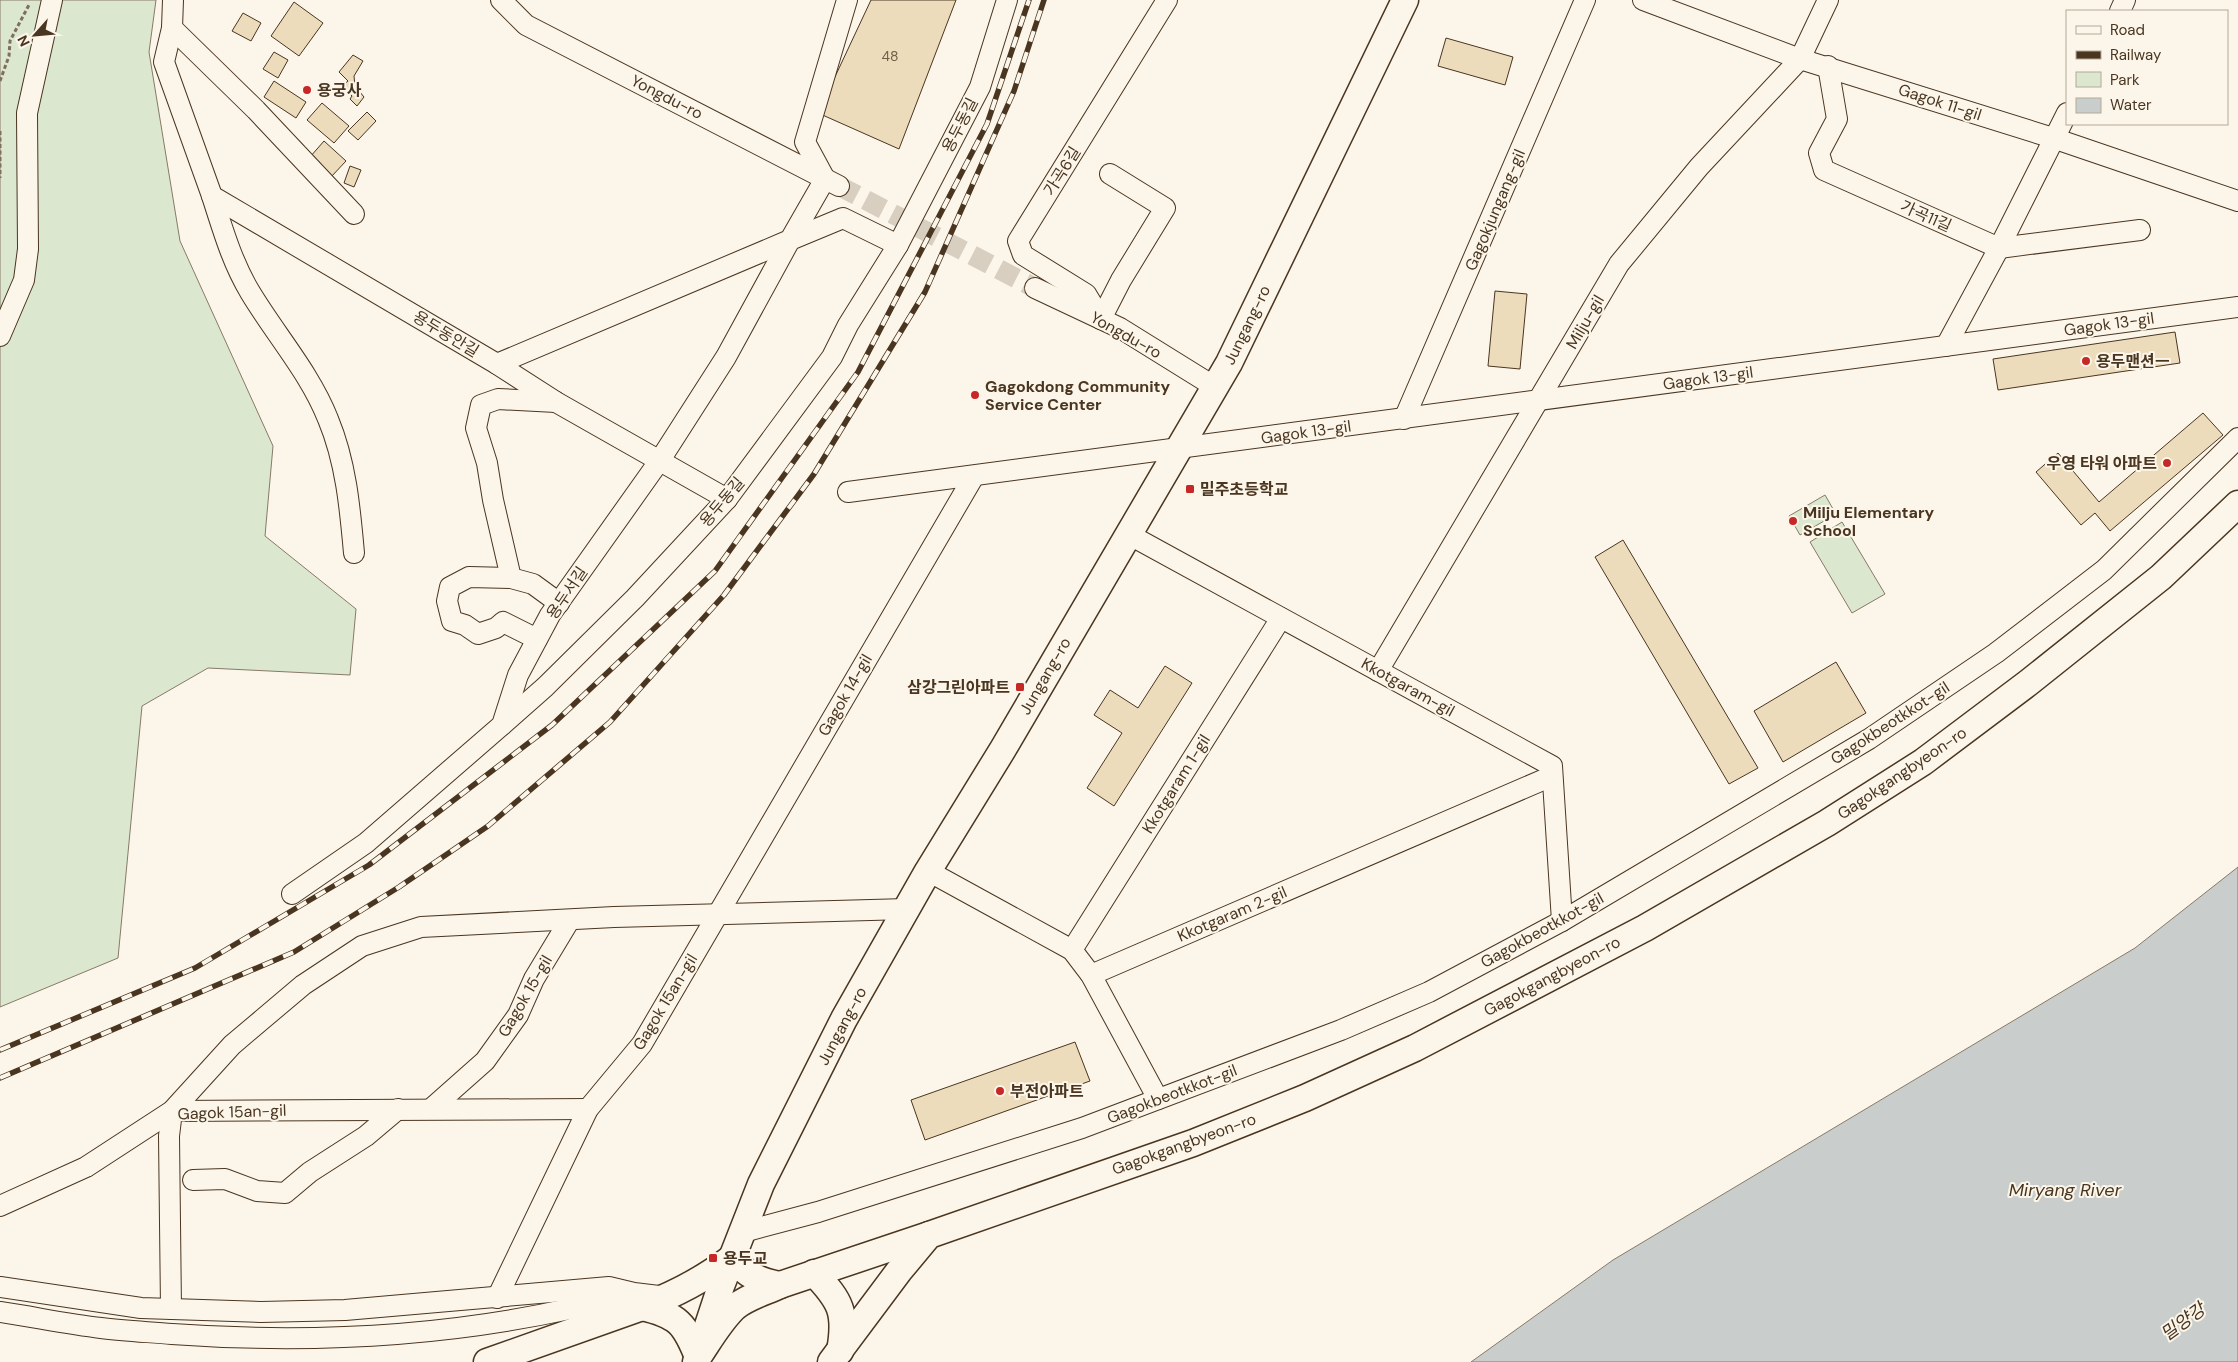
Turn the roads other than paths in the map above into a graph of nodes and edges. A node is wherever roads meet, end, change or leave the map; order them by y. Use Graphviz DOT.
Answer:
graph roads {
  1 [pos="52,0"];
  2 [pos="173,0"];
  3 [pos="501,0"];
  4 [pos="848,0"];
  5 [pos="1007,0"];
  6 [pos="1168,0"];
  7 [pos="1404,0"];
  8 [pos="1585,0"];
  9 [pos="1642,0"];
  10 [pos="1828,0"];
  11 [pos="172,28"];
  12 [pos="1800,59"];
  13 [pos="1828,66"];
  14 [pos="2066,115"];
  15 [pos="2053,138"];
  16 [pos="1110,174"];
  17 [pos="832,182"];
  18 [pos="212,196"];
  19 [pos="2238,201"];
  20 [pos="354,214"];
  21 [pos="2140,230"];
  22 [pos="790,240"];
  23 [pos="898,245"];
  24 [pos="1999,248"];
  25 [pos="1035,288"];
  26 [pos="2238,307"];
  27 [pos="1101,319"];
  28 [pos="0,336"];
  29 [pos="1946,346"];
  30 [pos="497,364"];
  31 [pos="1215,387"];
  32 [pos="1540,401"];
  33 [pos="556,402"];
  34 [pos="1404,419"];
  35 [pos="2238,438"];
  36 [pos="1178,450"];
  37 [pos="660,460"];
  38 [pos="974,476"];
  39 [pos="848,492"];
  40 [pos="727,499"];
  41 [pos="2238,504"];
  42 [pos="1128,534"];
  43 [pos="354,554"];
  44 [pos="511,578"];
  45 [pos="559,603"];
  46 [pos="1280,618"];
  47 [pos="537,639"];
  48 [pos="1378,671"];
  49 [pos="502,725"];
  50 [pos="1552,776"];
  51 [pos="928,870"];
  52 [pos="292,894"];
  53 [pos="907,908"];
  54 [pos="717,914"];
  55 [pos="1562,920"];
  56 [pos="569,921"];
  57 [pos="1072,950"];
  58 [pos="1091,975"];
  59 [pos="1158,1099"];
  60 [pos="432,1108"];
  61 [pos="398,1109"];
  62 [pos="588,1109"];
  63 [pos="172,1111"];
  64 [pos="193,1180"];
  65 [pos="0,1206"];
  66 [pos="743,1232"];
  67 [pos="929,1235"];
  68 [pos="733,1257"];
  69 [pos="814,1273"];
  70 [pos="780,1285"];
  71 [pos="0,1287"];
  72 [pos="496,1298"];
  73 [pos="638,1300"];
  74 [pos="172,1309"];
  75 [pos="0,1312"];
  76 [pos="533,1353"];
  77 [pos="836,1357"];
  78 [pos="697,1360"];
  79 [pos="487,1362"];
  1 -- 28 [label="street"];
  2 -- 11 [label="street"];
  3 -- 17 [label="street, Yongdu-ro"];
  4 -- 17 [label="street"];
  5 -- 23 [label="street, 용두동길"];
  6 -- 27 [label="street, 가곡6길"];
  7 -- 31 [label="main road, Jungang-ro"];
  8 -- 34 [label="street, Gagokjungang-gil"];
  9 -- 12 [label="street, Gagok 11-gil"];
  10 -- 12 [label="street, Milju-gil"];
  11 -- 18 [label="street"];
  11 -- 20 [label="street"];
  12 -- 13 [label="street, Gagok 11-gil"];
  12 -- 32 [label="street, Milju-gil"];
  13 -- 15 [label="street, Gagok 11-gil"];
  13 -- 24 [label="street, 가곡11길"];
  14 -- 15 [label="street"];
  15 -- 19 [label="street, Gagok 11-gil"];
  15 -- 24 [label="street"];
  16 -- 27 [label="street"];
  17 -- 22 [label="street"];
  18 -- 30 [label="street, 용두동안길"];
  18 -- 43 [label="street"];
  21 -- 24 [label="street"];
  22 -- 23 [label="street"];
  22 -- 30 [label="street, 용두동안길"];
  22 -- 37 [label="street, 용두서길"];
  23 -- 40 [label="street, 용두동길"];
  24 -- 29 [label="street"];
  25 -- 27 [label="street, Yongdu-ro"];
  26 -- 29 [label="street, Gagok 13-gil"];
  27 -- 31 [label="street, Yongdu-ro"];
  29 -- 32 [label="street, Gagok 13-gil"];
  30 -- 33 [label="street"];
  31 -- 36 [label="main road, Jungang-ro"];
  32 -- 34 [label="street, Gagok 13-gil"];
  32 -- 48 [label="street, Milju-gil"];
  33 -- 37 [label="street"];
  33 -- 44 [label="street"];
  34 -- 36 [label="street, Gagok 13-gil"];
  35 -- 55 [label="street, Gagokbeotkkot-gil"];
  36 -- 38 [label="street"];
  36 -- 42 [label="main road, Jungang-ro"];
  37 -- 40 [label="street"];
  37 -- 45 [label="street, 용두서길"];
  38 -- 39 [label="street"];
  38 -- 54 [label="street, Gagok 14-gil"];
  40 -- 49 [label="street, 용두동길"];
  41 -- 67 [label="main road, Gagokgangbyeon-ro"];
  42 -- 46 [label="street, Kkotgaram-gil"];
  42 -- 51 [label="main road, Jungang-ro"];
  44 -- 45 [label="street"];
  44 -- 47 [label="street"];
  45 -- 47 [label="street, 용두서길"];
  46 -- 48 [label="street, Kkotgaram-gil"];
  46 -- 57 [label="street, Kkotgaram 1-gil"];
  47 -- 49 [label="street, 용두서길"];
  48 -- 50 [label="street, Kkotgaram-gil"];
  49 -- 52 [label="street"];
  50 -- 55 [label="street"];
  50 -- 58 [label="street, Kkotgaram 2-gil"];
  51 -- 53 [label="main road, Jungang-ro"];
  51 -- 57 [label="street"];
  53 -- 54 [label="street"];
  53 -- 66 [label="main road, Jungang-ro"];
  54 -- 56 [label="street"];
  54 -- 62 [label="street, Gagok 15an-gil"];
  55 -- 59 [label="street, Gagokbeotkkot-gil"];
  56 -- 60 [label="street, Gagok 15-gil"];
  56 -- 63 [label="street"];
  57 -- 58 [label="street"];
  58 -- 59 [label="street"];
  59 -- 66 [label="street, Gagokbeotkkot-gil"];
  60 -- 61 [label="street, Gagok 15an-gil"];
  60 -- 62 [label="street, Gagok 15an-gil"];
  61 -- 63 [label="street, Gagok 15an-gil"];
  61 -- 64 [label="street"];
  62 -- 72 [label="street, Gagok 15an-gil"];
  63 -- 65 [label="street"];
  63 -- 74 [label="street, Gagok 15an-gil"];
  66 -- 68 [label="main road, Jungang-ro"];
  67 -- 69 [label="main road, Gagokgangbyeon-ro"];
  67 -- 77 [label="main road"];
  68 -- 70 [label="main road"];
  68 -- 73 [label="main road"];
  68 -- 78 [label="main road, Jungang-ro"];
  69 -- 70 [label="main road, Gagokgangbyeon-ro"];
  69 -- 77 [label="main road"];
  70 -- 78 [label="main road, Gagokgangbyeon-ro"];
  71 -- 74 [label="street"];
  72 -- 73 [label="street"];
  72 -- 74 [label="street"];
  73 -- 75 [label="street"];
  73 -- 76 [label="main road"];
  73 -- 78 [label="main road"];
  76 -- 79 [label="main road"];
}
